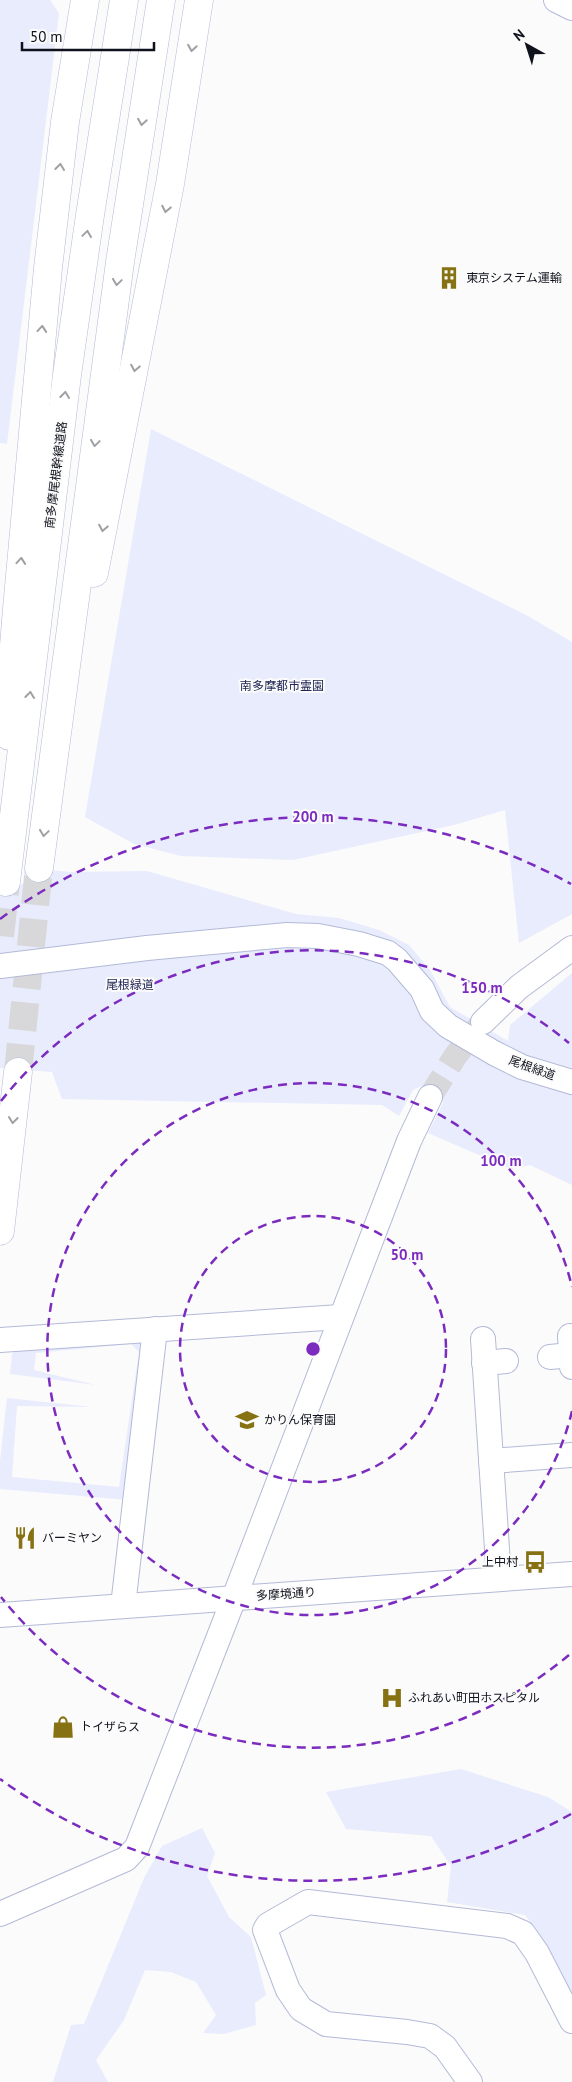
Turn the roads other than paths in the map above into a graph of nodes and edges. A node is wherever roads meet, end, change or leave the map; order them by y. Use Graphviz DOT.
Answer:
graph roads {
  1 [pos="85,0"];
  2 [pos="124,0"];
  3 [pos="161,0"];
  4 [pos="199,0"];
  5 [pos="8,608"];
  6 [pos="48,798"];
  7 [pos="39,868"];
  8 [pos="572,948"];
  9 [pos="0,966"];
  10 [pos="483,1022"];
  11 [pos="18,1072"];
  12 [pos="572,1082"];
  13 [pos="430,1097"];
  14 [pos="0,1231"];
  15 [pos="340,1317"];
  16 [pos="155,1329"];
  17 [pos="483,1339"];
  18 [pos="0,1340"];
  19 [pos="572,1455"];
  20 [pos="491,1461"];
  21 [pos="572,1574"];
  22 [pos="499,1579"];
  23 [pos="234,1598"];
  24 [pos="123,1606"];
  25 [pos="0,1615"];
  26 [pos="0,1914"];
  27 [pos="572,2021"];
  28 [pos="470,2082"];
  5 -- 1 [label="main road, one-way"];
  5 -- 2 [label="main road, 南多摩尾根幹線道路, one-way"];
  3 -- 6 [label="main road, one-way"];
  4 -- 6 [label="main road, one-way"];
  6 -- 7 [label="main road, one-way"];
  8 -- 10 [label="street"];
  9 -- 12 [label="street, 尾根緑道"];
  11 -- 14 [label="main road, one-way"];
  13 -- 15 [label="street"];
  15 -- 16 [label="street"];
  15 -- 23 [label="street"];
  16 -- 18 [label="street"];
  16 -- 24 [label="street"];
  17 -- 20 [label="street"];
  19 -- 20 [label="street"];
  20 -- 22 [label="street"];
  21 -- 22 [label="street, 多摩境通り"];
  22 -- 23 [label="street, 多摩境通り"];
  23 -- 24 [label="street, 多摩境通り"];
  23 -- 26 [label="street"];
  24 -- 25 [label="street, 多摩境通り"];
  27 -- 28 [label="street"];
}
